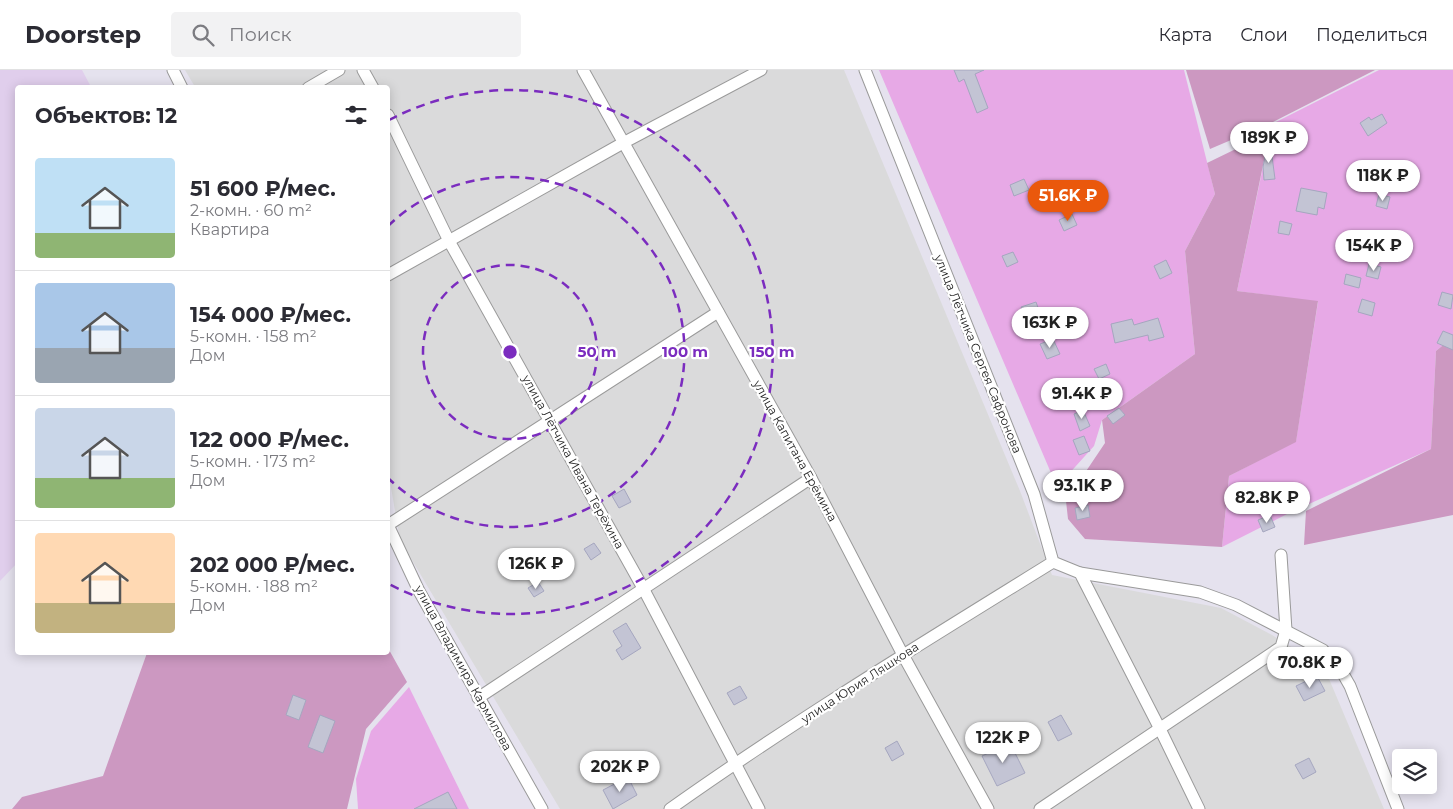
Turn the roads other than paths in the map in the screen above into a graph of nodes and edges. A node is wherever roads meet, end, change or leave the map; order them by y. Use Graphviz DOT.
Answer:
graph roads {
  1 [pos="173,70"];
  2 [pos="339,70"];
  3 [pos="363,70"];
  4 [pos="583,70"];
  5 [pos="761,70"];
  6 [pos="865,70"];
  7 [pos="180,85"];
  8 [pos="313,85"];
  9 [pos="371,85"];
  10 [pos="390,119"];
  11 [pos="624,144"];
  12 [pos="449,241"];
  13 [pos="390,274"];
  14 [pos="718,312"];
  15 [pos="550,421"];
  16 [pos="811,478"];
  17 [pos="390,524"];
  18 [pos="390,529"];
  19 [pos="1281,555"];
  20 [pos="1053,562"];
  21 [pos="1080,573"];
  22 [pos="643,588"];
  23 [pos="1286,630"];
  24 [pos="903,655"];
  25 [pos="478,698"];
  26 [pos="1160,729"];
  27 [pos="735,764"];
  28 [pos="542,809"];
  29 [pos="670,809"];
  30 [pos="759,809"];
  31 [pos="988,809"];
  32 [pos="1040,809"];
  33 [pos="1199,809"];
  34 [pos="1398,809"];
  1 -- 7 [label="street"];
  2 -- 8 [label="street"];
  3 -- 9 [label="street"];
  4 -- 11 [label="street, улица Капитана Ерёмина"];
  5 -- 11 [label="street"];
  6 -- 20 [label="street, улица Лётчика Сергея Сафронова"];
  10 -- 12 [label="street, улица Лётчика Ивана Терёхина"];
  11 -- 12 [label="street"];
  11 -- 14 [label="street, улица Капитана Ерёмина"];
  12 -- 13 [label="street"];
  12 -- 15 [label="street, улица Лётчика Ивана Терёхина"];
  14 -- 15 [label="street"];
  14 -- 16 [label="street, улица Капитана Ерёмина"];
  15 -- 17 [label="street"];
  15 -- 22 [label="street, улица Лётчика Ивана Терёхина"];
  16 -- 22 [label="street"];
  16 -- 24 [label="street, улица Капитана Ерёмина"];
  18 -- 25 [label="street, улица Владимира Кармилова"];
  19 -- 23 [label="street"];
  20 -- 21 [label="street"];
  20 -- 24 [label="street, улица Юрия Ляшкова"];
  21 -- 23 [label="street"];
  21 -- 26 [label="street"];
  22 -- 25 [label="street"];
  22 -- 27 [label="street, улица Лётчика Ивана Терёхина"];
  23 -- 26 [label="street"];
  23 -- 34 [label="street"];
  24 -- 27 [label="street, улица Юрия Ляшкова"];
  24 -- 31 [label="street, улица Капитана Ерёмина"];
  25 -- 28 [label="street, улица Владимира Кармилова"];
  26 -- 32 [label="street"];
  26 -- 33 [label="street"];
  27 -- 29 [label="street, улица Юрия Ляшкова"];
  27 -- 30 [label="street, улица Лётчика Ивана Терёхина"];
}
